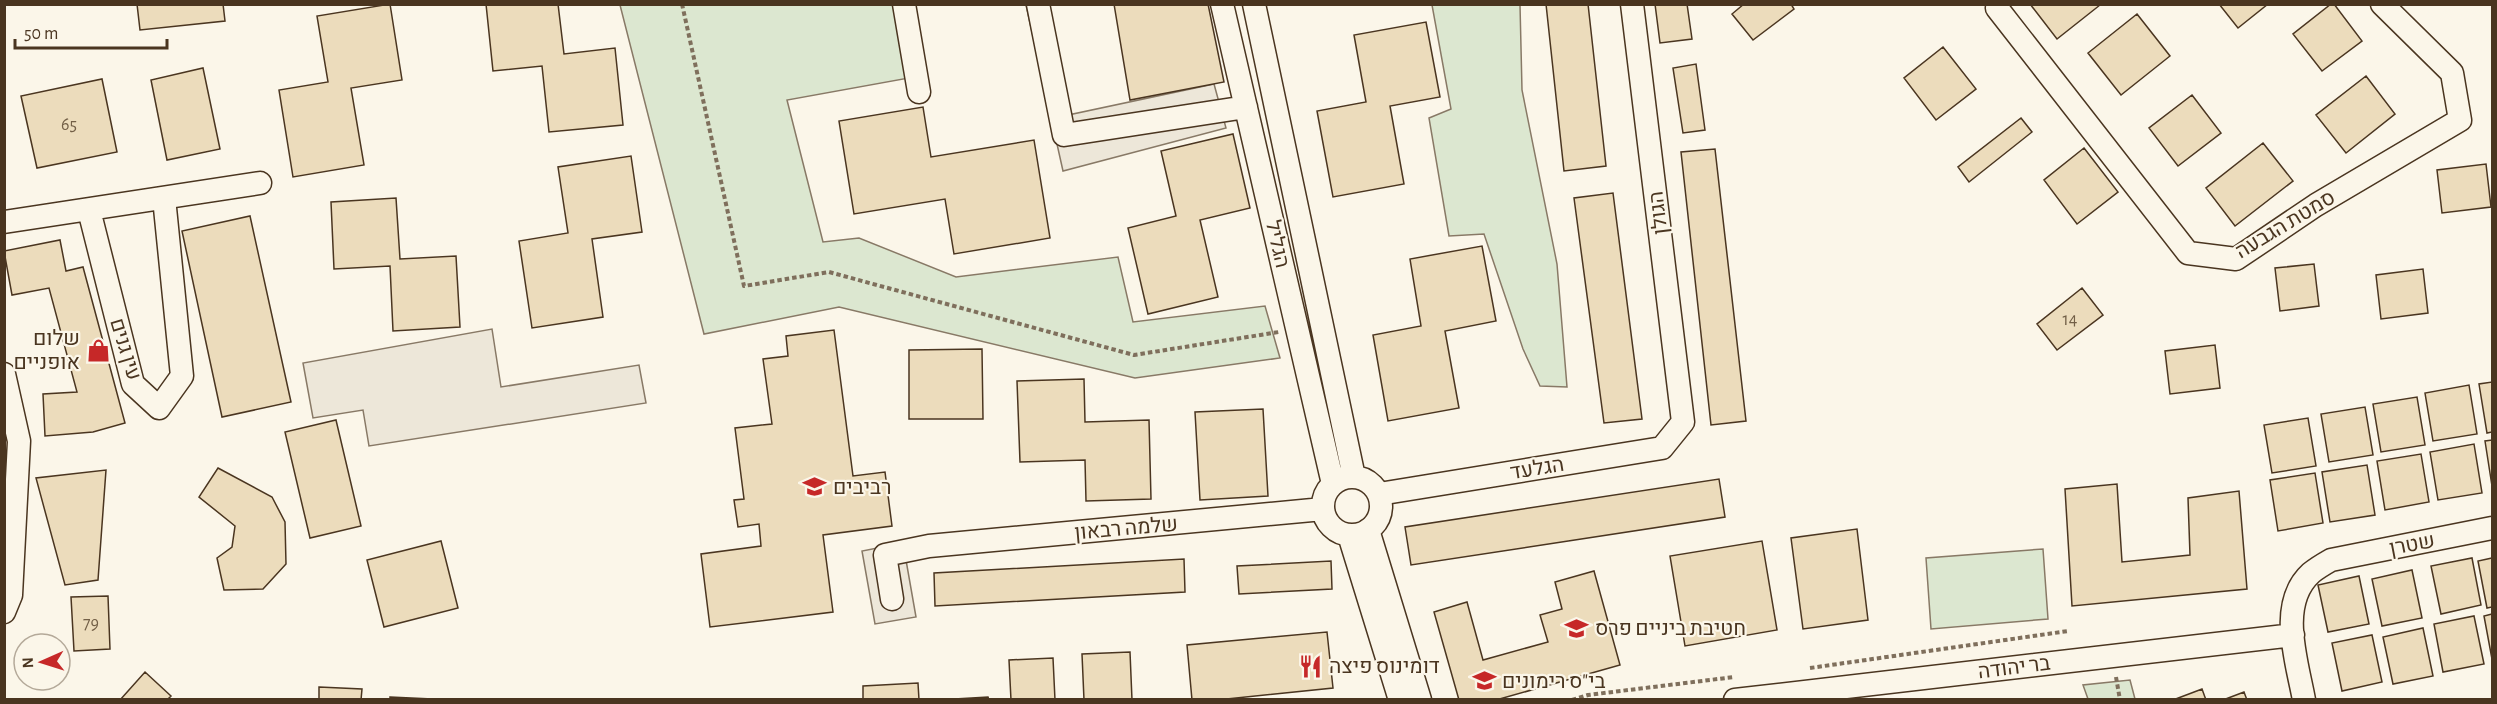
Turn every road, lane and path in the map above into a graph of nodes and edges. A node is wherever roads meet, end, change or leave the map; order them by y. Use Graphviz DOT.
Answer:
graph roads {
  1 [pos="682,4"];
  2 [pos="904,4"];
  3 [pos="1038,4"];
  4 [pos="1222,4"];
  5 [pos="1254,4"];
  6 [pos="1632,4"];
  7 [pos="1998,4"];
  8 [pos="2382,4"];
  9 [pos="919,92"];
  10 [pos="1246,107"];
  11 [pos="260,183"];
  12 [pos="164,198"];
  13 [pos="89,210"];
  14 [pos="4,222"];
  15 [pos="1298,329"];
  16 [pos="4,374"];
  17 [pos="1683,422"];
  18 [pos="1344,480"];
  19 [pos="1379,494"];
  20 [pos="1323,509"];
  21 [pos="2493,528"];
  22 [pos="1359,533"];
  23 [pos="892,599"];
  24 [pos="4,612"];
  25 [pos="2068,631"];
  26 [pos="2293,635"];
  27 [pos="1798,669"];
  28 [pos="1740,676"];
  29 [pos="1400,699"];
  30 [pos="1420,699"];
  31 [pos="1572,699"];
  32 [pos="1735,699"];
  33 [pos="2304,699"];
  1 -- 15 [label="path"];
  2 -- 9 [label="street"];
  3 -- 10 [label="street"];
  4 -- 10 [label="street, הגליל"];
  5 -- 18 [label="street, הגליל"];
  6 -- 17 [label="street, הגולן"];
  7 -- 8 [label="street, סמטת הגבעה"];
  10 -- 15 [label="street, הגליל"];
  11 -- 12 [label="street"];
  12 -- 13 [label="street"];
  12 -- 13 [label="street, עין גנים"];
  13 -- 14 [label="street"];
  15 -- 18 [label="street, הגליל"];
  16 -- 24 [label="street"];
  17 -- 19 [label="street, הגלעד"];
  18 -- 19 [label="street"];
  18 -- 20 [label="street"];
  19 -- 22 [label="street"];
  20 -- 22 [label="street"];
  20 -- 23 [label="street, שלמה רבאון"];
  21 -- 26 [label="street, שטרן"];
  22 -- 29 [label="street"];
  22 -- 30 [label="street"];
  25 -- 27 [label="path"];
  26 -- 32 [label="street, בר יהודה"];
  26 -- 33 [label="street"];
  28 -- 31 [label="path"];
}
